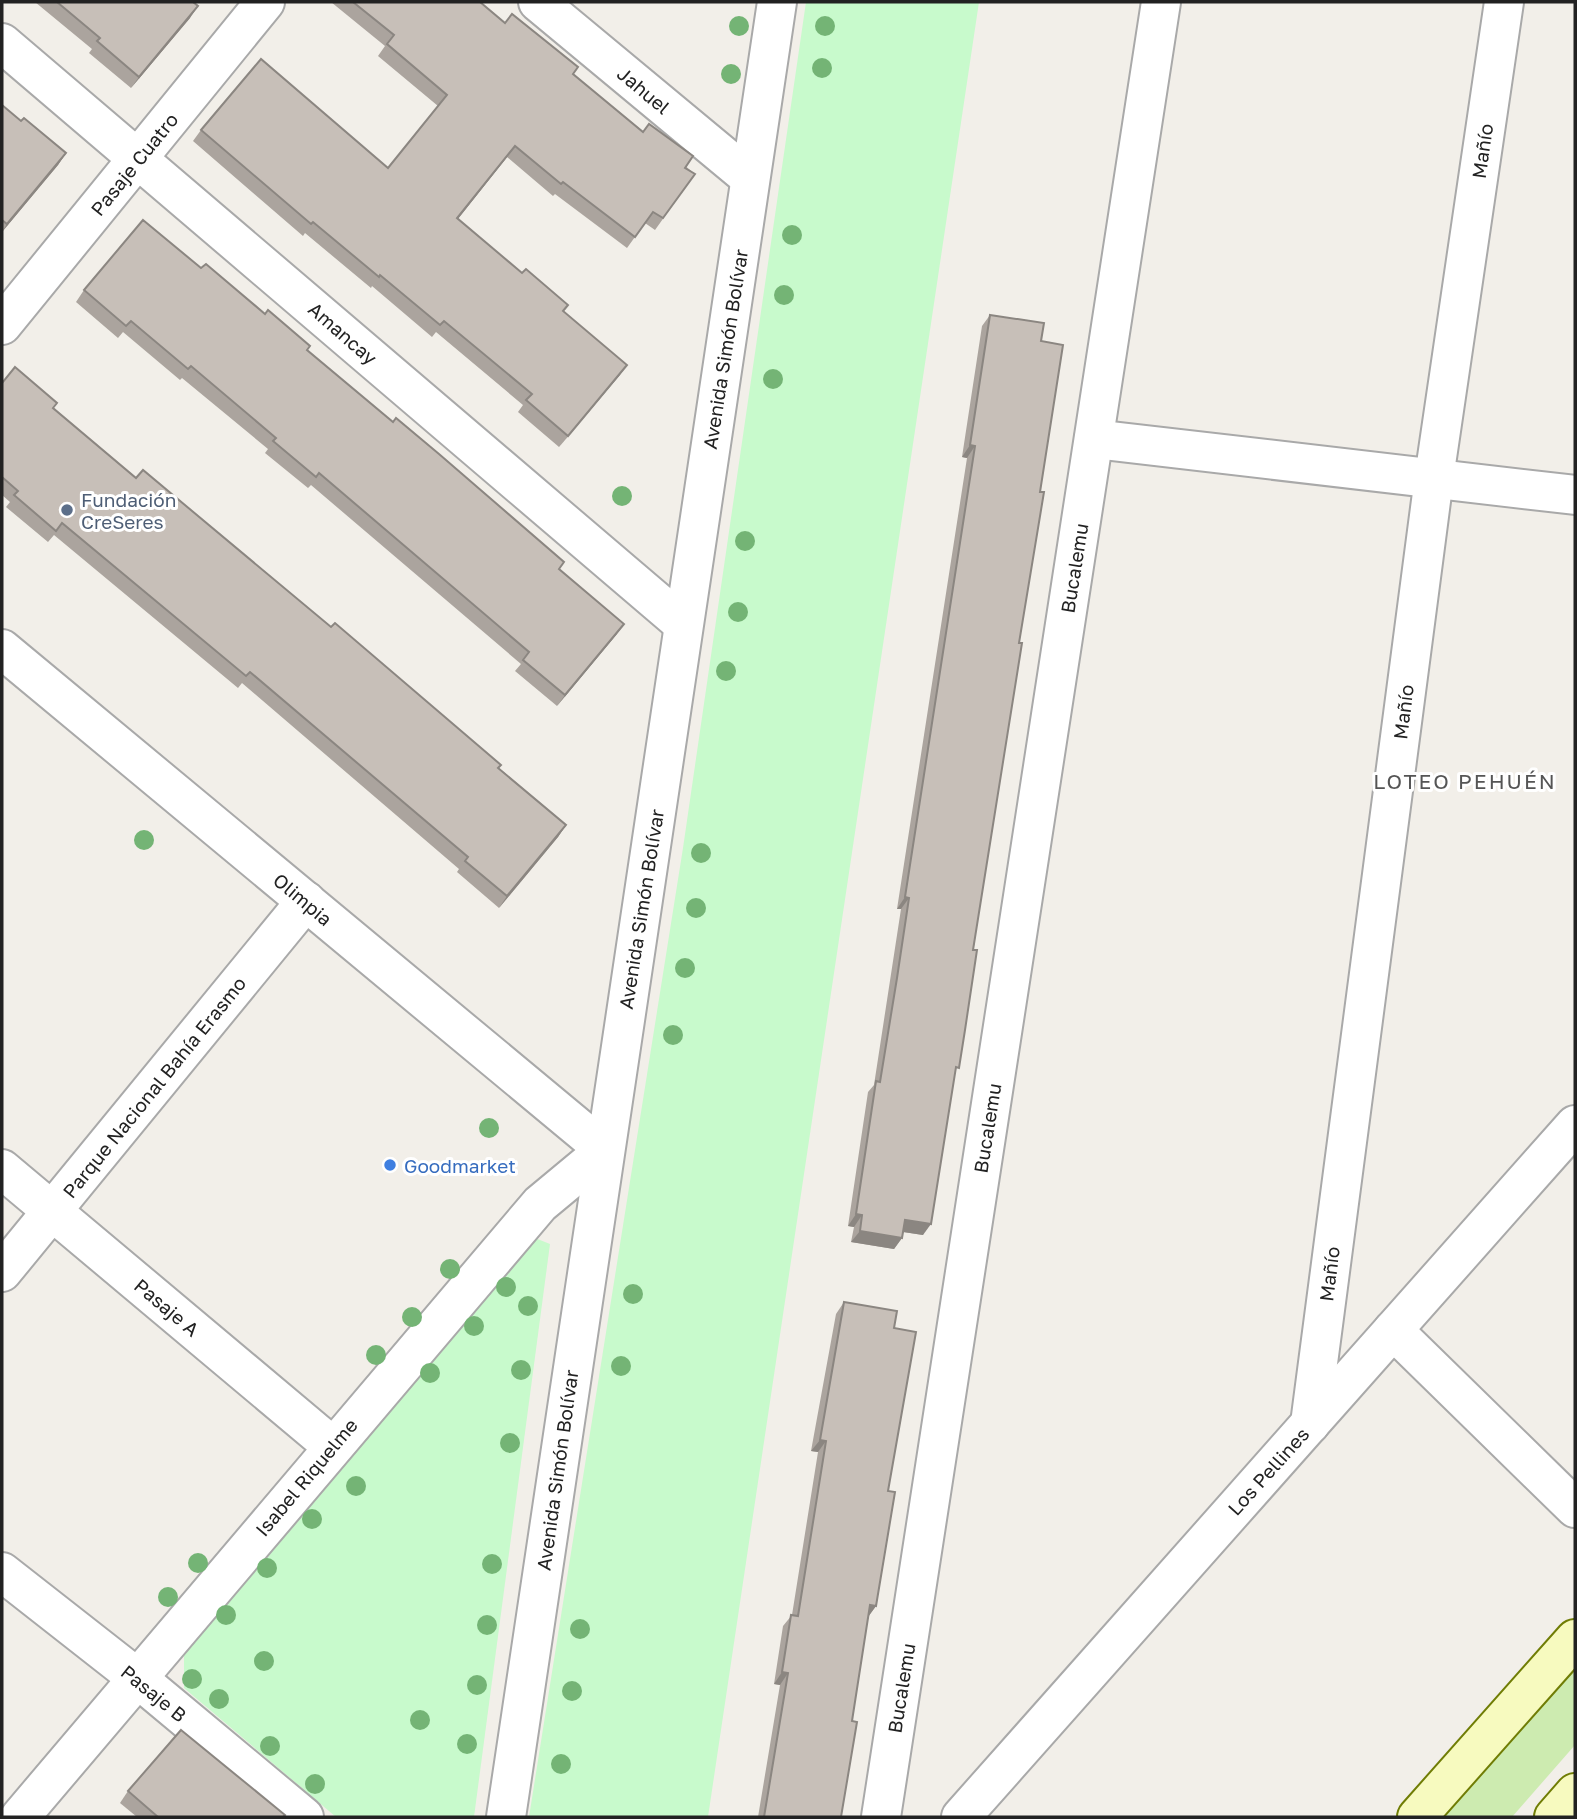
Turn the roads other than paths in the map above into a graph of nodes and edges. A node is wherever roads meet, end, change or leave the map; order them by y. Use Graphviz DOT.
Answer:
graph roads {
  1 [pos="265,2"];
  2 [pos="538,2"];
  3 [pos="776,2"];
  4 [pos="1161,2"];
  5 [pos="1504,2"];
  6 [pos="2,43"];
  7 [pos="139,158"];
  8 [pos="750,178"];
  9 [pos="2,325"];
  10 [pos="1094,439"];
  11 [pos="1434,478"];
  12 [pos="1575,495"];
  13 [pos="683,624"];
  14 [pos="2,649"];
  15 [pos="306,901"];
  16 [pos="1575,1125"];
  17 [pos="605,1150"];
  18 [pos="2,1169"];
  19 [pos="52,1211"];
  20 [pos="2,1272"];
  21 [pos="1393,1331"];
  22 [pos="1310,1424"];
  23 [pos="332,1446"];
  24 [pos="1575,1508"];
  25 [pos="2,1572"];
  26 [pos="1575,1639"];
  27 [pos="136,1677"];
  28 [pos="1575,1793"];
  29 [pos="20,1817"];
  30 [pos="304,1817"];
  31 [pos="506,1817"];
  32 [pos="881,1817"];
  33 [pos="961,1817"];
  34 [pos="1417,1817"];
  35 [pos="1554,1817"];
  1 -- 7 [label="street, Pasaje Cuatro"];
  2 -- 8 [label="street, Jahuel"];
  3 -- 8 [label="street, Avenida Simón Bolívar"];
  4 -- 10 [label="street, Bucalemu"];
  5 -- 11 [label="street, Mañío"];
  6 -- 7 [label="street, Amancay"];
  7 -- 9 [label="street, Pasaje Cuatro"];
  7 -- 13 [label="street, Amancay"];
  8 -- 13 [label="street, Avenida Simón Bolívar"];
  10 -- 11 [label="street"];
  10 -- 32 [label="street, Bucalemu"];
  11 -- 12 [label="street"];
  11 -- 22 [label="street, Mañío"];
  13 -- 17 [label="street, Avenida Simón Bolívar"];
  14 -- 15 [label="street, Olimpia"];
  15 -- 17 [label="street, Olimpia"];
  15 -- 19 [label="street, Parque Nacional Bahía Erasmo"];
  16 -- 21 [label="street, Los Pellines"];
  17 -- 23 [label="street, Isabel Riquelme"];
  17 -- 31 [label="street, Avenida Simón Bolívar"];
  18 -- 19 [label="street, Pasaje A"];
  19 -- 20 [label="street, Parque Nacional Bahía Erasmo"];
  19 -- 23 [label="street, Pasaje A"];
  21 -- 22 [label="street, Los Pellines"];
  21 -- 24 [label="street"];
  22 -- 33 [label="street, Los Pellines"];
  23 -- 27 [label="street, Isabel Riquelme"];
  25 -- 27 [label="street, Pasaje B"];
  26 -- 34 [label="main road"];
  27 -- 29 [label="street, Isabel Riquelme"];
  27 -- 30 [label="street, Pasaje B"];
  28 -- 35 [label="main road"];
}
